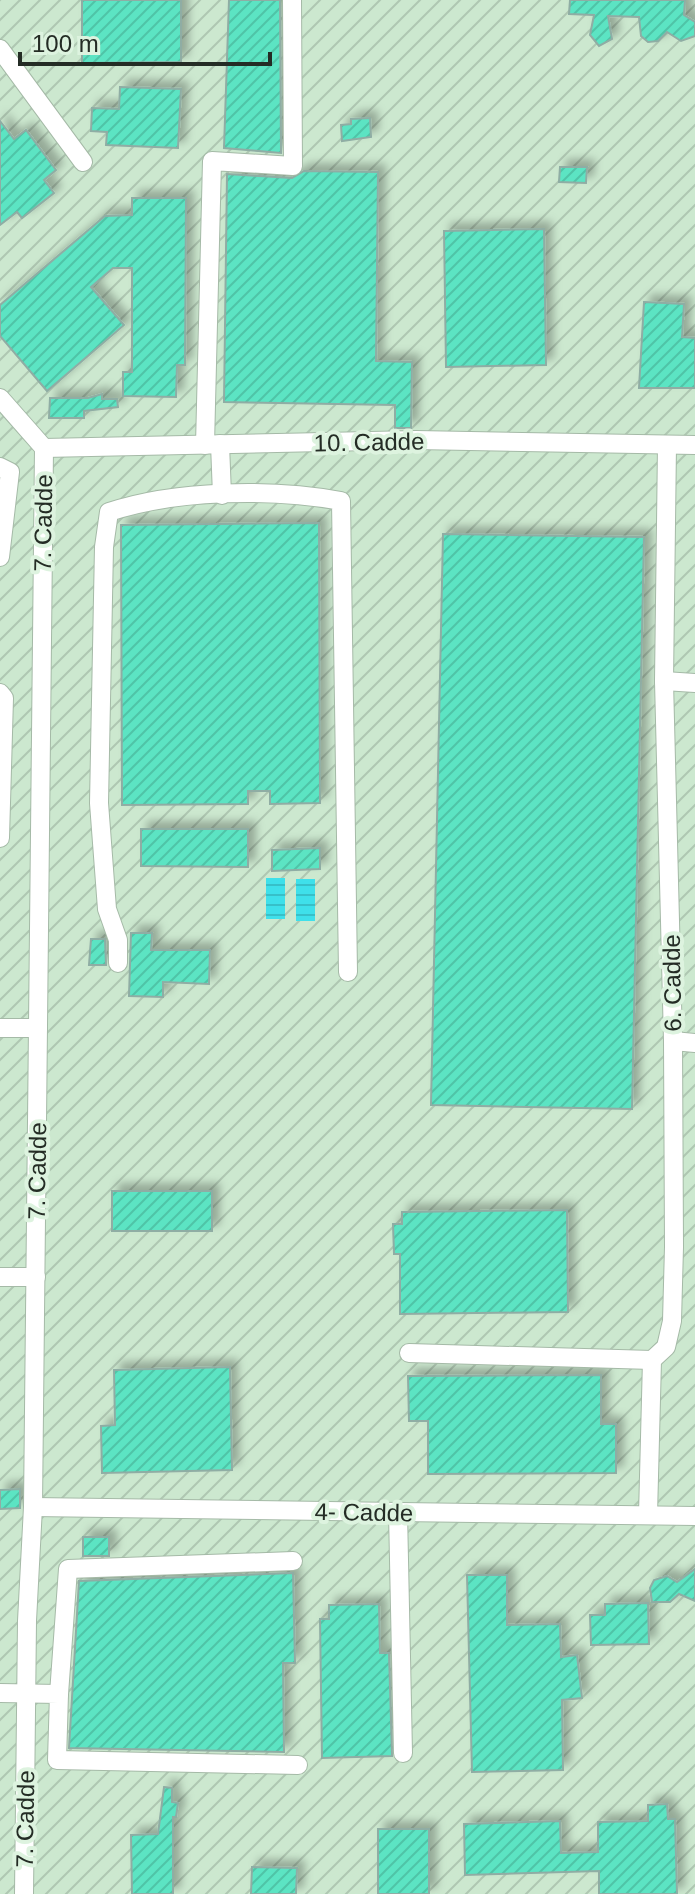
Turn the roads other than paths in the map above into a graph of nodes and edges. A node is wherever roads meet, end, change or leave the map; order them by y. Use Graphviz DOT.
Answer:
graph roads {
  1 [pos="292,0"];
  2 [pos="0,49"];
  3 [pos="83,162"];
  4 [pos="0,398"];
  5 [pos="213,445"];
  6 [pos="667,445"];
  7 [pos="695,445"];
  8 [pos="44,448"];
  9 [pos="0,467"];
  10 [pos="222,495"];
  11 [pos="0,557"];
  12 [pos="664,681"];
  13 [pos="695,683"];
  14 [pos="0,693"];
  15 [pos="0,838"];
  16 [pos="118,963"];
  17 [pos="348,972"];
  18 [pos="0,1028"];
  19 [pos="38,1028"];
  20 [pos="673,1041"];
  21 [pos="695,1043"];
  22 [pos="0,1277"];
  23 [pos="36,1277"];
  24 [pos="409,1353"];
  25 [pos="652,1360"];
  26 [pos="33,1507"];
  27 [pos="398,1512"];
  28 [pos="648,1515"];
  29 [pos="695,1516"];
  30 [pos="293,1561"];
  31 [pos="0,1693"];
  32 [pos="26,1693"];
  33 [pos="59,1694"];
  34 [pos="403,1753"];
  35 [pos="298,1765"];
  36 [pos="24,1894"];
  1 -- 5 [label="lane"];
  2 -- 3 [label="lane"];
  4 -- 8 [label="lane"];
  5 -- 6 [label="lane, 10. Cadde"];
  5 -- 8 [label="lane, 10. Cadde"];
  5 -- 10 [label="lane"];
  6 -- 7 [label="lane, 10. Cadde"];
  6 -- 12 [label="lane, 6. Cadde"];
  8 -- 19 [label="lane, 7. Cadde"];
  9 -- 11 [label="lane"];
  10 -- 16 [label="lane"];
  10 -- 17 [label="lane"];
  12 -- 13 [label="lane"];
  12 -- 20 [label="lane, 6. Cadde"];
  14 -- 15 [label="lane"];
  18 -- 19 [label="lane"];
  19 -- 23 [label="lane, 7. Cadde"];
  20 -- 21 [label="lane"];
  20 -- 25 [label="lane, 6. Cadde"];
  22 -- 23 [label="lane"];
  23 -- 26 [label="lane, 7. Cadde"];
  24 -- 25 [label="lane"];
  25 -- 28 [label="lane, 6. Cadde"];
  26 -- 27 [label="lane, 4- Cadde"];
  26 -- 32 [label="lane, 7. Cadde"];
  27 -- 28 [label="lane, 4- Cadde"];
  27 -- 34 [label="lane"];
  28 -- 29 [label="lane, 4- Cadde"];
  30 -- 33 [label="lane"];
  31 -- 32 [label="lane"];
  32 -- 33 [label="lane"];
  32 -- 36 [label="lane, 7. Cadde"];
  33 -- 35 [label="lane"];
}
